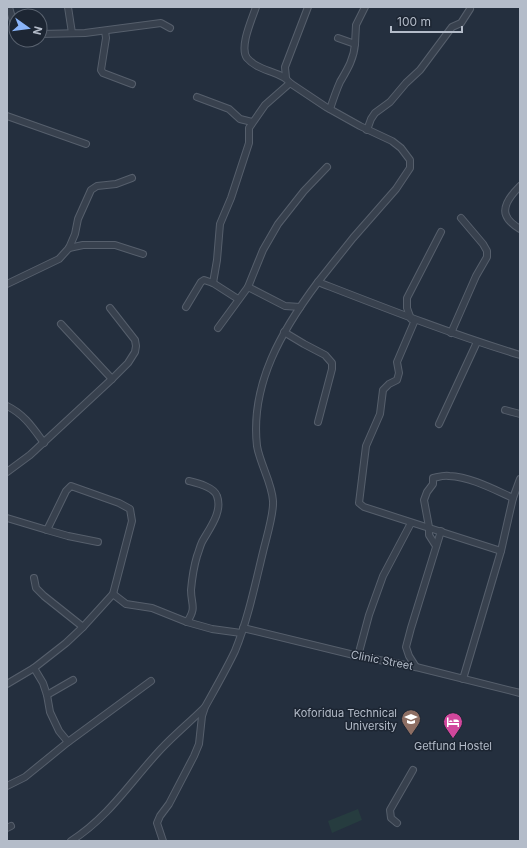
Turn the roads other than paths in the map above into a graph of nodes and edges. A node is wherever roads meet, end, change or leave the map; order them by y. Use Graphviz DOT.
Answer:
graph roads {
  1 [pos="68,7"];
  2 [pos="256,7"];
  3 [pos="308,7"];
  4 [pos="365,7"];
  5 [pos="470,9"];
  6 [pos="170,28"];
  7 [pos="105,31"];
  8 [pos="72,33"];
  9 [pos="48,34"];
  10 [pos="338,38"];
  11 [pos="355,44"];
  12 [pos="288,80"];
  13 [pos="132,84"];
  14 [pos="197,97"];
  15 [pos="330,109"];
  16 [pos="7,116"];
  17 [pos="252,122"];
  18 [pos="367,130"];
  19 [pos="86,144"];
  20 [pos="327,166"];
  21 [pos="132,178"];
  22 [pos="520,186"];
  23 [pos="461,218"];
  24 [pos="520,229"];
  25 [pos="441,232"];
  26 [pos="69,248"];
  27 [pos="143,254"];
  28 [pos="318,282"];
  29 [pos="214,283"];
  30 [pos="7,284"];
  31 [pos="248,287"];
  32 [pos="238,299"];
  33 [pos="186,307"];
  34 [pos="300,307"];
  35 [pos="110,308"];
  36 [pos="412,319"];
  37 [pos="61,324"];
  38 [pos="218,328"];
  39 [pos="284,332"];
  40 [pos="451,333"];
  41 [pos="477,342"];
  42 [pos="520,355"];
  43 [pos="112,379"];
  44 [pos="7,406"];
  45 [pos="505,410"];
  46 [pos="520,414"];
  47 [pos="318,422"];
  48 [pos="439,424"];
  49 [pos="44,443"];
  50 [pos="7,472"];
  51 [pos="520,479"];
  52 [pos="188,481"];
  53 [pos="513,498"];
  54 [pos="7,518"];
  55 [pos="411,522"];
  56 [pos="429,527"];
  57 [pos="46,530"];
  58 [pos="441,531"];
  59 [pos="98,542"];
  60 [pos="436,546"];
  61 [pos="501,551"];
  62 [pos="34,578"];
  63 [pos="113,594"];
  64 [pos="187,622"];
  65 [pos="83,627"];
  66 [pos="242,631"];
  67 [pos="358,656"];
  68 [pos="416,667"];
  69 [pos="34,668"];
  70 [pos="463,679"];
  71 [pos="73,680"];
  72 [pos="151,681"];
  73 [pos="7,684"];
  74 [pos="520,693"];
  75 [pos="47,695"];
  76 [pos="205,707"];
  77 [pos="68,742"];
  78 [pos="413,770"];
  79 [pos="7,786"];
  80 [pos="397,823"];
  81 [pos="71,841"];
  82 [pos="163,841"];
  1 -- 8 [label="street"];
  2 -- 12 [label="street"];
  3 -- 12 [label="street"];
  4 -- 11 [label="street"];
  5 -- 18 [label="street"];
  6 -- 7 [label="street"];
  7 -- 8 [label="street"];
  7 -- 13 [label="street"];
  8 -- 9 [label="street"];
  10 -- 11 [label="street"];
  11 -- 15 [label="street"];
  12 -- 15 [label="street"];
  12 -- 17 [label="street"];
  14 -- 17 [label="street"];
  15 -- 18 [label="street"];
  16 -- 19 [label="street"];
  17 -- 29 [label="street"];
  18 -- 28 [label="street"];
  20 -- 31 [label="street"];
  21 -- 26 [label="street"];
  22 -- 24 [label="street"];
  23 -- 40 [label="street"];
  25 -- 36 [label="street"];
  26 -- 27 [label="street"];
  26 -- 30 [label="street"];
  28 -- 34 [label="street"];
  28 -- 36 [label="street"];
  29 -- 32 [label="street"];
  29 -- 33 [label="street"];
  31 -- 32 [label="street"];
  31 -- 34 [label="street"];
  32 -- 38 [label="street"];
  34 -- 39 [label="street"];
  35 -- 43 [label="street"];
  36 -- 40 [label="street"];
  36 -- 55 [label="street"];
  37 -- 43 [label="street"];
  39 -- 47 [label="street"];
  39 -- 66 [label="street"];
  40 -- 41 [label="street"];
  41 -- 42 [label="street"];
  41 -- 48 [label="street"];
  43 -- 49 [label="street"];
  44 -- 49 [label="street"];
  45 -- 46 [label="street"];
  49 -- 50 [label="street"];
  51 -- 53 [label="street"];
  52 -- 64 [label="street"];
  53 -- 56 [label="street"];
  53 -- 61 [label="street"];
  54 -- 57 [label="street"];
  55 -- 56 [label="street"];
  55 -- 67 [label="street"];
  56 -- 58 [label="street"];
  56 -- 60 [label="street"];
  57 -- 59 [label="street"];
  57 -- 63 [label="street"];
  58 -- 60 [label="street"];
  58 -- 61 [label="street"];
  60 -- 68 [label="street"];
  61 -- 70 [label="street"];
  62 -- 65 [label="street"];
  63 -- 64 [label="street, Clinic Street"];
  63 -- 65 [label="street"];
  64 -- 66 [label="street, Clinic Street"];
  65 -- 69 [label="street"];
  66 -- 67 [label="street, Clinic Street"];
  66 -- 76 [label="street"];
  67 -- 68 [label="street, Clinic Street"];
  68 -- 70 [label="street, Clinic Street"];
  69 -- 73 [label="street"];
  69 -- 75 [label="street"];
  70 -- 74 [label="street, Clinic Street"];
  71 -- 75 [label="street"];
  72 -- 77 [label="street"];
  75 -- 77 [label="street"];
  76 -- 81 [label="street"];
  76 -- 82 [label="street"];
  77 -- 79 [label="street"];
  78 -- 80 [label="street"];
}
